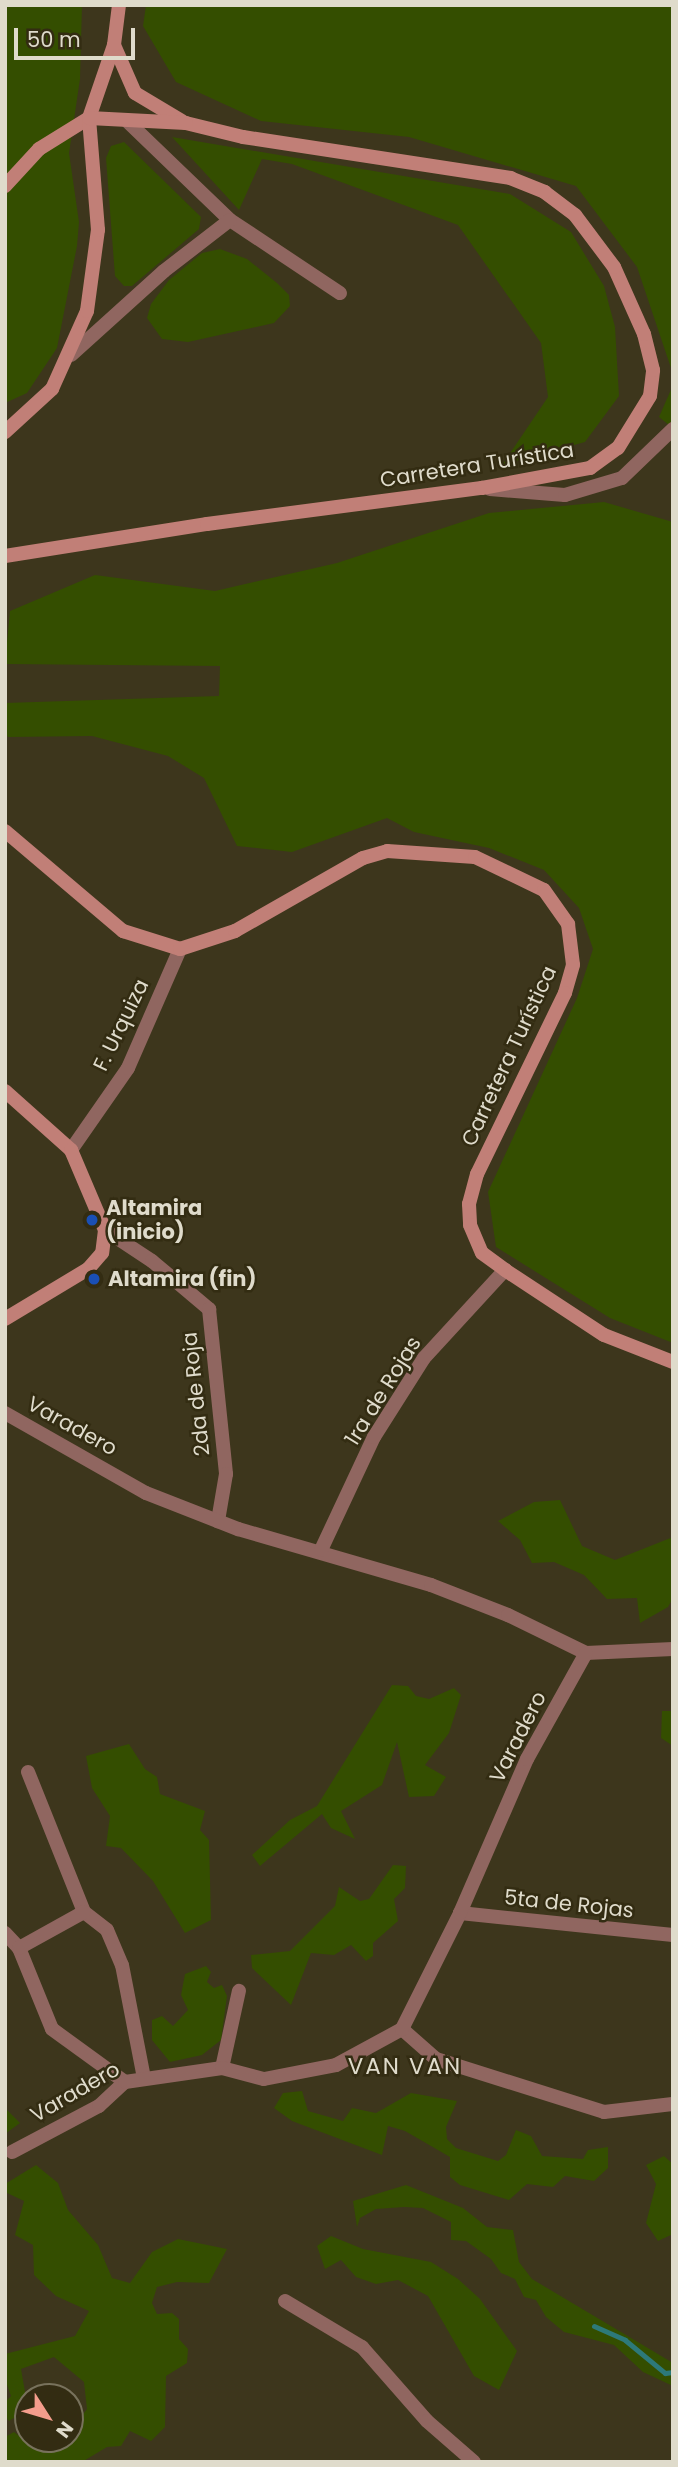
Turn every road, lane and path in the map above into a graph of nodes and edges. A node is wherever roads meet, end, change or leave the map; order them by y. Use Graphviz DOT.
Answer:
graph roads {
  1 [pos="119,5"];
  2 [pos="114,45"];
  3 [pos="89,118"];
  4 [pos="126,120"];
  5 [pos="186,123"];
  6 [pos="5,186"];
  7 [pos="230,220"];
  8 [pos="340,293"];
  9 [pos="71,355"];
  10 [pos="673,429"];
  11 [pos="5,432"];
  12 [pos="482,488"];
  13 [pos="5,556"];
  14 [pos="5,831"];
  15 [pos="180,949"];
  16 [pos="5,1091"];
  17 [pos="71,1150"];
  18 [pos="105,1230"];
  19 [pos="505,1270"];
  20 [pos="5,1319"];
  21 [pos="673,1362"];
  22 [pos="5,1413"];
  23 [pos="218,1521"];
  24 [pos="321,1550"];
  25 [pos="673,1649"];
  26 [pos="586,1653"];
  27 [pos="28,1772"];
  28 [pos="84,1912"];
  29 [pos="460,1913"];
  30 [pos="5,1933"];
  31 [pos="673,1935"];
  32 [pos="19,1948"];
  33 [pos="239,1991"];
  34 [pos="402,2029"];
  35 [pos="222,2068"];
  36 [pos="144,2078"];
  37 [pos="125,2082"];
  38 [pos="673,2104"];
  39 [pos="12,2152"];
  40 [pos="285,2301"];
  41 [pos="474,2462"];
  1 -- 2 [label="main road"];
  2 -- 3 [label="main road"];
  2 -- 5 [label="main road"];
  3 -- 4 [label="main road, Carretera Turística"];
  3 -- 6 [label="main road"];
  3 -- 9 [label="main road"];
  4 -- 5 [label="main road, Carretera Turística"];
  4 -- 7 [label="street"];
  5 -- 12 [label="main road, Carretera Turística"];
  7 -- 8 [label="street"];
  7 -- 9 [label="street"];
  9 -- 11 [label="main road"];
  10 -- 12 [label="street"];
  12 -- 13 [label="main road, Carretera Turística"];
  14 -- 15 [label="main road"];
  15 -- 17 [label="street, F. Urquiza"];
  15 -- 19 [label="main road, Carretera Turística"];
  16 -- 17 [label="main road"];
  17 -- 18 [label="main road"];
  18 -- 20 [label="main road"];
  18 -- 23 [label="street, 2da de Roja"];
  19 -- 21 [label="main road, Carretera Turística"];
  19 -- 24 [label="street, 1ra de Rojas"];
  22 -- 23 [label="street, Varadero"];
  23 -- 24 [label="street, Varadero"];
  24 -- 26 [label="street, Varadero"];
  25 -- 26 [label="street"];
  26 -- 29 [label="street, Varadero"];
  27 -- 28 [label="street"];
  28 -- 32 [label="street"];
  28 -- 36 [label="street"];
  29 -- 31 [label="street, 5ta de Rojas"];
  29 -- 34 [label="street, Varadero"];
  30 -- 32 [label="street"];
  32 -- 37 [label="street"];
  33 -- 35 [label="street"];
  34 -- 35 [label="street, Varadero"];
  34 -- 38 [label="street"];
  35 -- 36 [label="street, Varadero"];
  36 -- 37 [label="street, Varadero"];
  37 -- 39 [label="street, Varadero"];
  40 -- 41 [label="street"];
}
